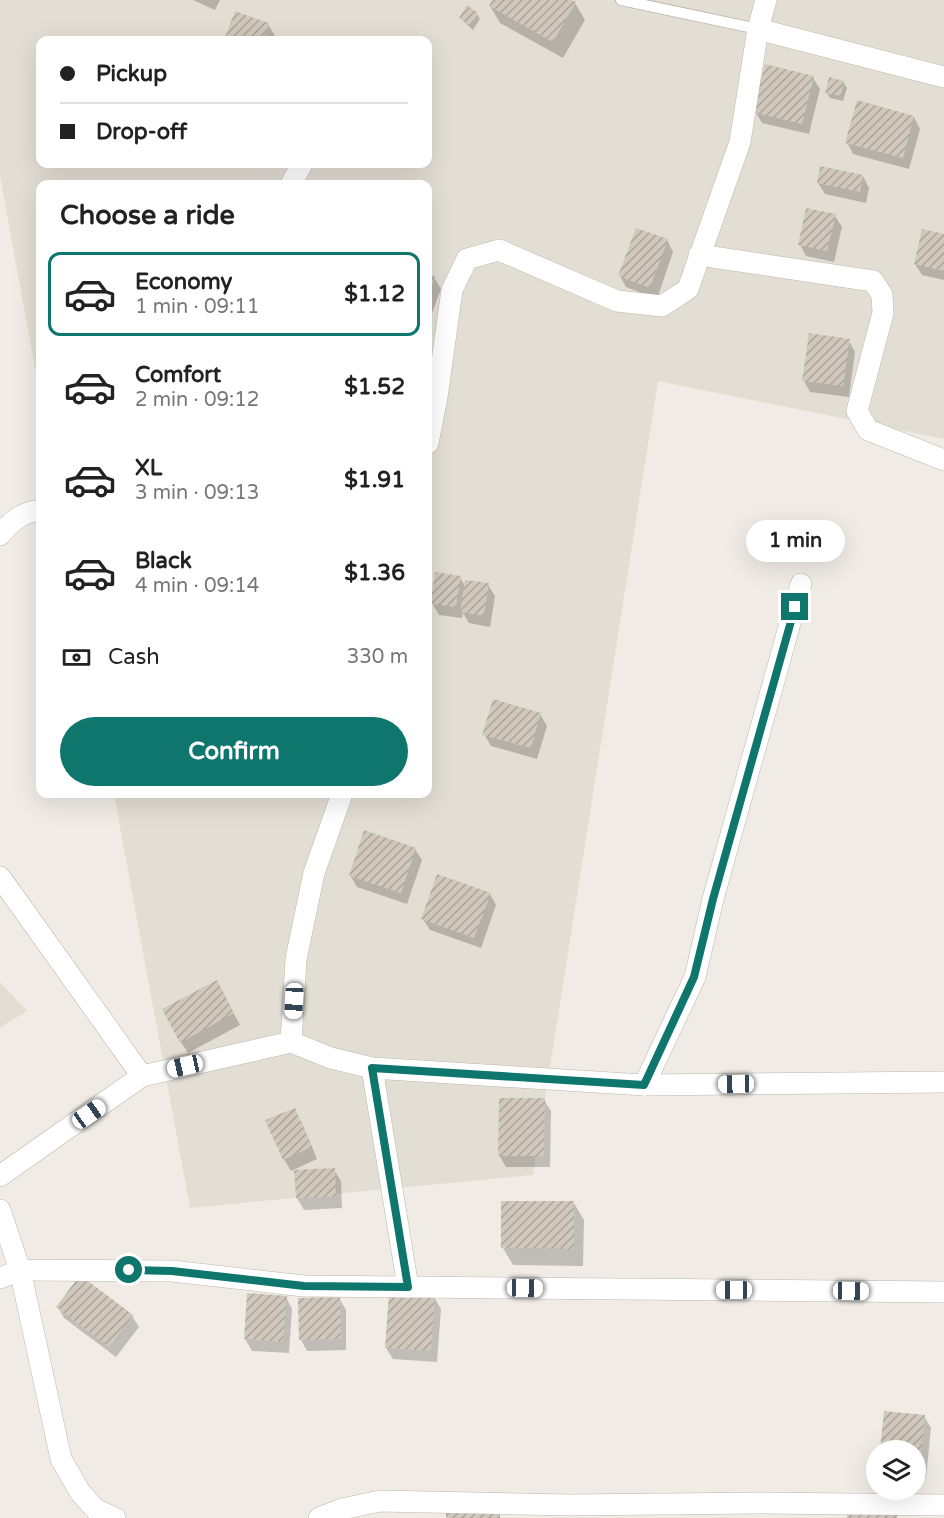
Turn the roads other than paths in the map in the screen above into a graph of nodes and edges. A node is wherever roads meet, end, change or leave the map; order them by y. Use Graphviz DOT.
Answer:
graph roads {
  1 [pos="621,0"];
  2 [pos="766,0"];
  3 [pos="758,29"];
  4 [pos="944,77"];
  5 [pos="699,255"];
  6 [pos="432,423"];
  7 [pos="944,460"];
  8 [pos="36,511"];
  9 [pos="0,535"];
  10 [pos="801,584"];
  11 [pos="341,798"];
  12 [pos="0,877"];
  13 [pos="291,1042"];
  14 [pos="372,1068"];
  15 [pos="142,1076"];
  16 [pos="944,1082"];
  17 [pos="644,1085"];
  18 [pos="0,1176"];
  19 [pos="0,1210"];
  20 [pos="20,1270"];
  21 [pos="0,1278"];
  22 [pos="408,1287"];
  23 [pos="944,1292"];
  24 [pos="944,1505"];
  25 [pos="114,1518"];
  26 [pos="319,1518"];
  1 -- 3 [label="lane"];
  2 -- 3 [label="street"];
  3 -- 4 [label="street"];
  3 -- 5 [label="street"];
  5 -- 6 [label="street"];
  5 -- 7 [label="street"];
  8 -- 9 [label="street"];
  10 -- 17 [label="street"];
  11 -- 13 [label="street"];
  12 -- 15 [label="street"];
  13 -- 14 [label="street"];
  13 -- 15 [label="street"];
  14 -- 17 [label="street"];
  14 -- 22 [label="street"];
  15 -- 18 [label="street"];
  16 -- 17 [label="street"];
  19 -- 20 [label="street"];
  20 -- 21 [label="street"];
  20 -- 22 [label="street"];
  20 -- 25 [label="street"];
  22 -- 23 [label="street"];
  24 -- 26 [label="street"];
}
